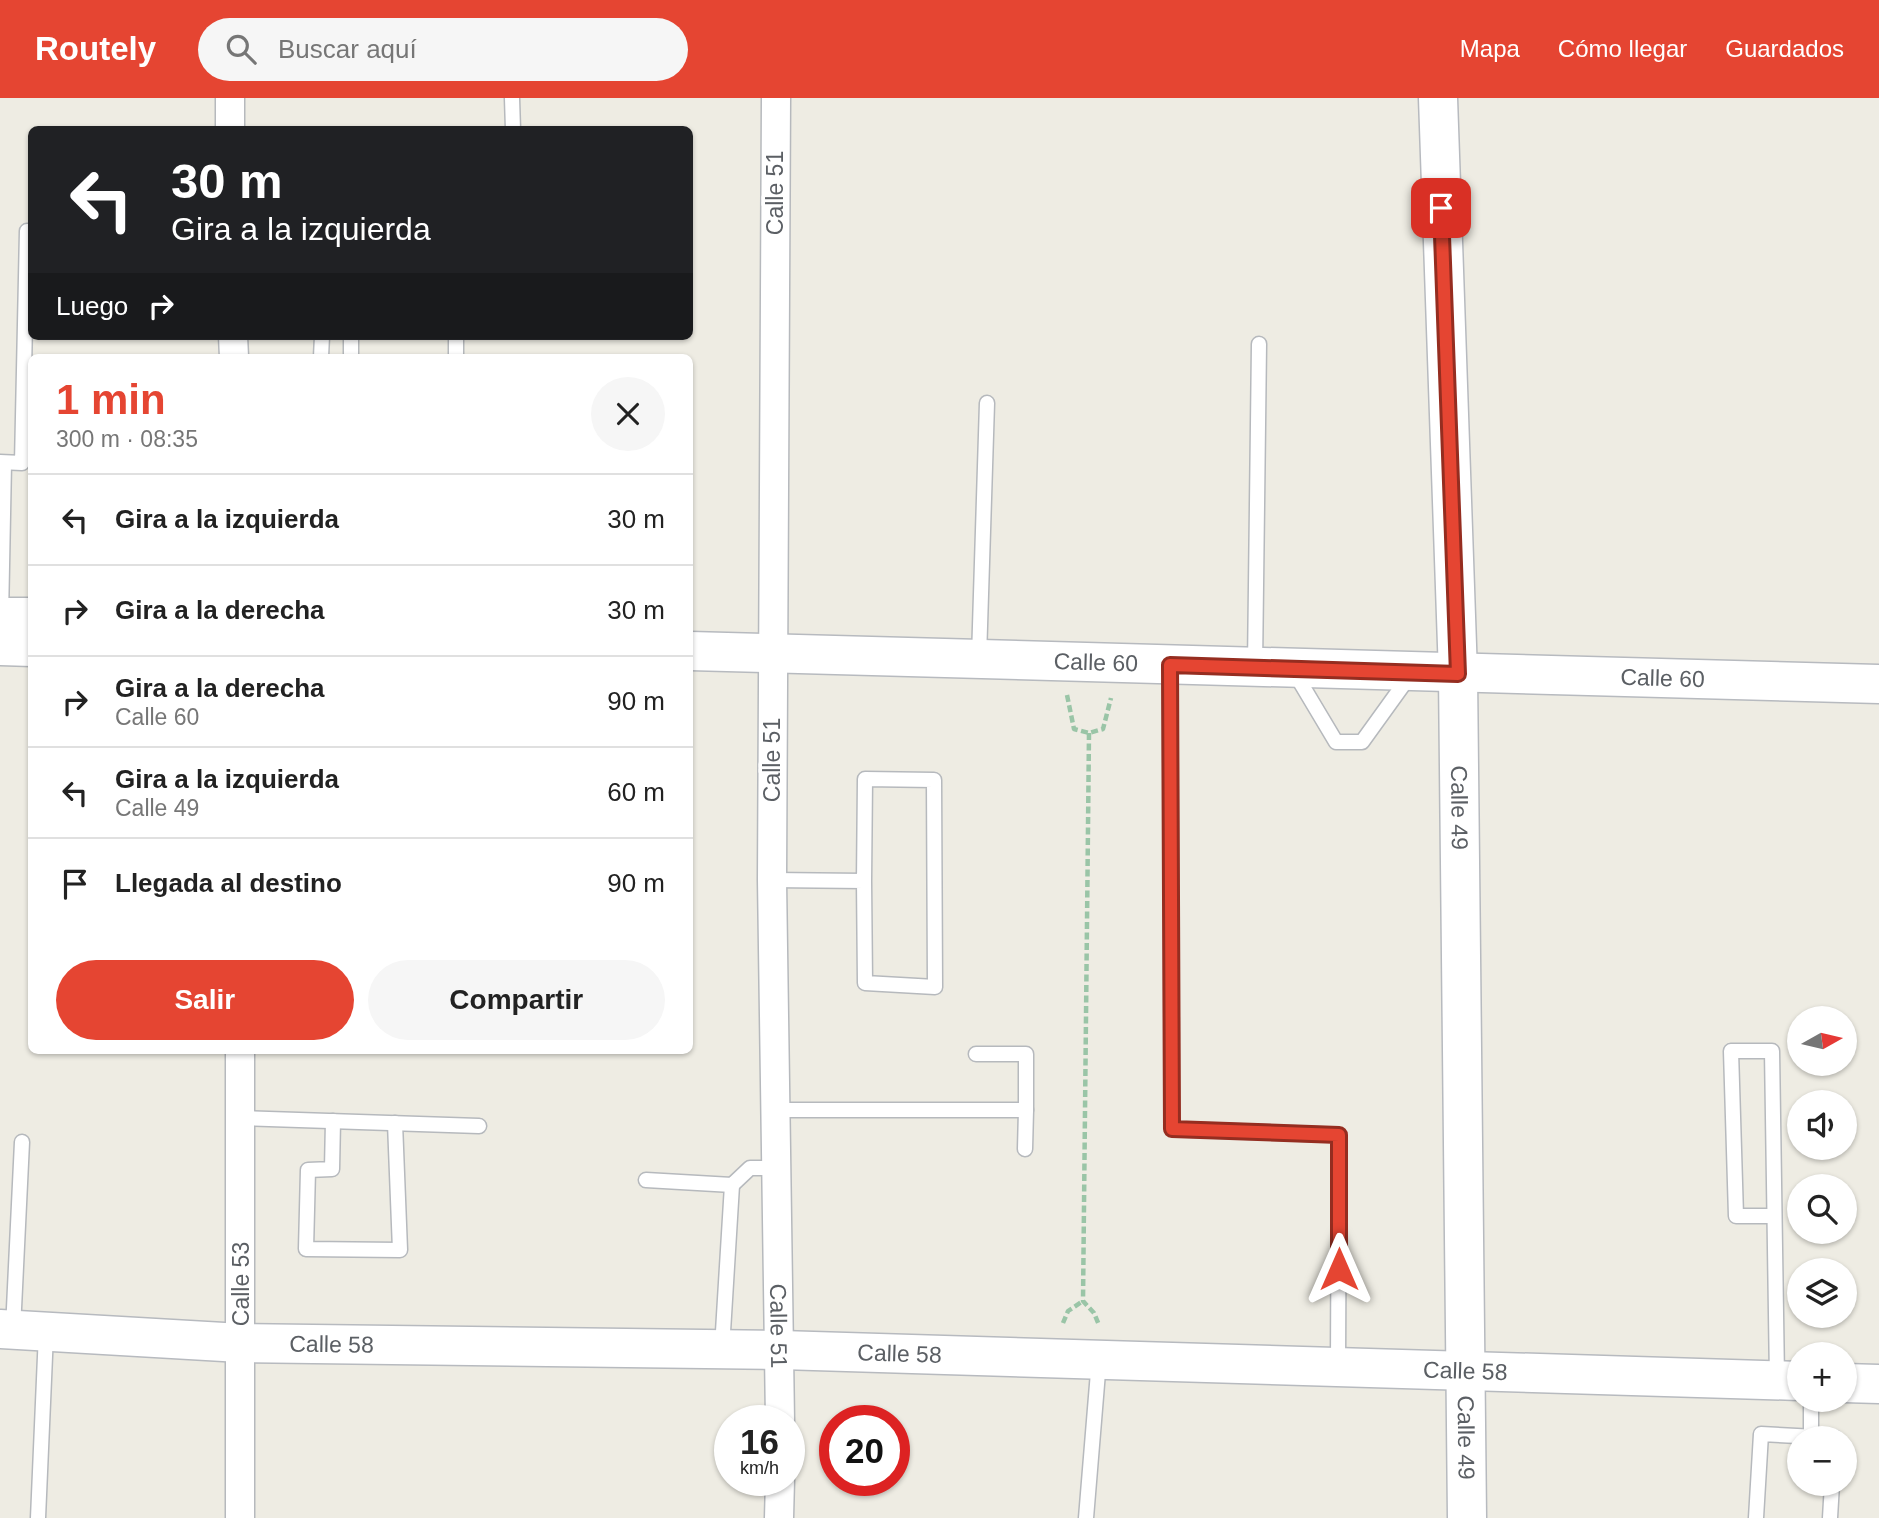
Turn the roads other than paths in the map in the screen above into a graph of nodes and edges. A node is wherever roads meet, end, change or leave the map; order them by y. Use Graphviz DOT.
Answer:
graph roads {
  1 [pos="230,98"];
  2 [pos="512,98"];
  3 [pos="776,98"];
  4 [pos="1438,98"];
  5 [pos="230,126"];
  6 [pos="513,126"];
  7 [pos="28,231"];
  8 [pos="1259,344"];
  9 [pos="987,404"];
  10 [pos="2,463"];
  11 [pos="28,614"];
  12 [pos="7,624"];
  13 [pos="693,635"];
  14 [pos="766,648"];
  15 [pos="0,651"];
  16 [pos="693,651"];
  17 [pos="979,651"];
  18 [pos="28,652"];
  19 [pos="1255,660"];
  20 [pos="1500,660"];
  21 [pos="693,667"];
  22 [pos="805,670"];
  23 [pos="1879,670"];
  24 [pos="1170,672"];
  25 [pos="1295,676"];
  26 [pos="1438,678"];
  27 [pos="1879,684"];
  28 [pos="1879,699"];
  29 [pos="772,880"];
  30 [pos="864,881"];
  31 [pos="240,1054"];
  32 [pos="976,1054"];
  33 [pos="777,1110"];
  34 [pos="1026,1110"];
  35 [pos="241,1118"];
  36 [pos="332,1121"];
  37 [pos="395,1123"];
  38 [pos="479,1126"];
  39 [pos="22,1142"];
  40 [pos="1025,1149"];
  41 [pos="778,1168"];
  42 [pos="646,1180"];
  43 [pos="732,1185"];
  44 [pos="1774,1216"];
  45 [pos="20,1330"];
  46 [pos="242,1343"];
  47 [pos="722,1349"];
  48 [pos="781,1350"];
  49 [pos="1099,1359"];
  50 [pos="1338,1365"];
  51 [pos="1467,1369"];
  52 [pos="1787,1369"];
  53 [pos="1787,1381"];
  54 [pos="1857,1383"];
  55 [pos="1879,1384"];
  56 [pos="780,1405"];
  57 [pos="1787,1436"];
  58 [pos="780,1496"];
  59 [pos="1831,1496"];
  60 [pos="38,1518"];
  61 [pos="240,1518"];
  62 [pos="779,1518"];
  63 [pos="1086,1518"];
  64 [pos="1467,1518"];
  65 [pos="1756,1518"];
  66 [pos="1830,1518"];
  1 -- 5 [label="street"];
  2 -- 6 [label="lane"];
  3 -- 14 [label="street, Calle 51"];
  4 -- 26 [label="main road, Calle 49"];
  7 -- 10 [label="lane"];
  8 -- 19 [label="lane"];
  9 -- 17 [label="lane"];
  10 -- 12 [label="lane"];
  11 -- 12 [label="street"];
  13 -- 14 [label="street"];
  14 -- 16 [label="main road, Calle 60"];
  14 -- 17 [label="main road, Calle 60"];
  14 -- 21 [label="street"];
  14 -- 29 [label="street, Calle 51"];
  15 -- 18 [label="street"];
  17 -- 19 [label="street"];
  17 -- 24 [label="main road, Calle 60"];
  19 -- 24 [label="main road, Calle 60"];
  19 -- 25 [label="main road, Calle 60"];
  19 -- 26 [label="street"];
  20 -- 23 [label="street"];
  22 -- 24 [label="street"];
  24 -- 25 [label="street"];
  24 -- 50 [label="lane"];
  25 -- 26 [label="main road, Calle 60"];
  25 -- 26 [label="lane"];
  26 -- 27 [label="main road, Calle 60"];
  26 -- 28 [label="street"];
  26 -- 51 [label="main road, Calle 49"];
  29 -- 30 [label="lane"];
  29 -- 33 [label="street, Calle 51"];
  30 -- 30 [label="lane"];
  31 -- 35 [label="street, Calle 53"];
  32 -- 34 [label="lane"];
  33 -- 34 [label="lane"];
  33 -- 41 [label="street, Calle 51"];
  34 -- 40 [label="lane"];
  35 -- 36 [label="lane"];
  35 -- 46 [label="street, Calle 53"];
  36 -- 37 [label="lane"];
  36 -- 37 [label="lane"];
  37 -- 38 [label="lane"];
  39 -- 45 [label="lane"];
  41 -- 43 [label="lane"];
  41 -- 48 [label="street, Calle 51"];
  42 -- 43 [label="lane"];
  43 -- 47 [label="lane"];
  44 -- 44 [label="lane"];
  44 -- 52 [label="lane"];
  45 -- 46 [label="main road, Calle 58"];
  45 -- 60 [label="lane"];
  46 -- 47 [label="main road, Calle 58"];
  46 -- 61 [label="street, Calle 53"];
  47 -- 48 [label="main road, Calle 58"];
  48 -- 49 [label="main road, Calle 58"];
  48 -- 56 [label="street, Calle 51"];
  49 -- 50 [label="main road, Calle 58"];
  49 -- 63 [label="lane"];
  50 -- 51 [label="main road, Calle 58"];
  51 -- 53 [label="main road, Calle 58"];
  51 -- 64 [label="main road, Calle 49"];
  54 -- 55 [label="main road"];
  57 -- 65 [label="lane"];
  58 -- 62 [label="street"];
  59 -- 66 [label="lane"];
}
